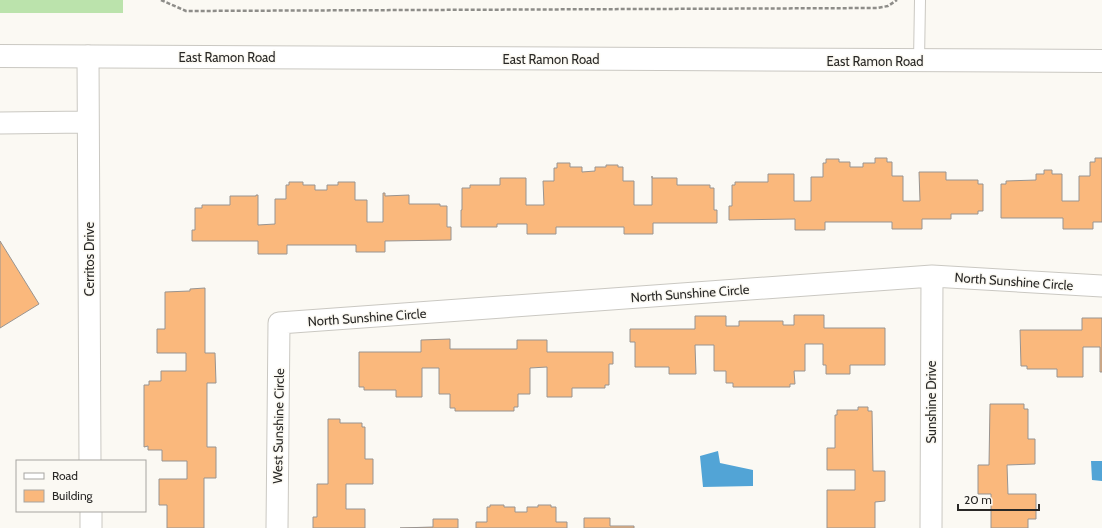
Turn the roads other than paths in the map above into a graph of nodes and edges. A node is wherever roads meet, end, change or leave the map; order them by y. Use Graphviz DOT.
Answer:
graph roads {
  1 [pos="920,0"];
  2 [pos="0,56"];
  3 [pos="88,56"];
  4 [pos="919,62"];
  5 [pos="1102,62"];
  6 [pos="0,122"];
  7 [pos="88,122"];
  8 [pos="932,276"];
  9 [pos="1102,286"];
  10 [pos="279,324"];
  11 [pos="90,460"];
  12 [pos="90,512"];
  13 [pos="91,528"];
  14 [pos="277,528"];
  15 [pos="931,528"];
  1 -- 4 [label="lane"];
  2 -- 3 [label="main road, East Ramon Road"];
  3 -- 4 [label="main road, East Ramon Road"];
  3 -- 7 [label="street, Cerritos Drive"];
  4 -- 5 [label="main road, East Ramon Road"];
  6 -- 7 [label="street"];
  7 -- 11 [label="street, Cerritos Drive"];
  8 -- 9 [label="street, North Sunshine Circle"];
  8 -- 10 [label="street, North Sunshine Circle"];
  8 -- 15 [label="street, Sunshine Drive"];
  10 -- 14 [label="street, West Sunshine Circle"];
  12 -- 13 [label="street"];
}
